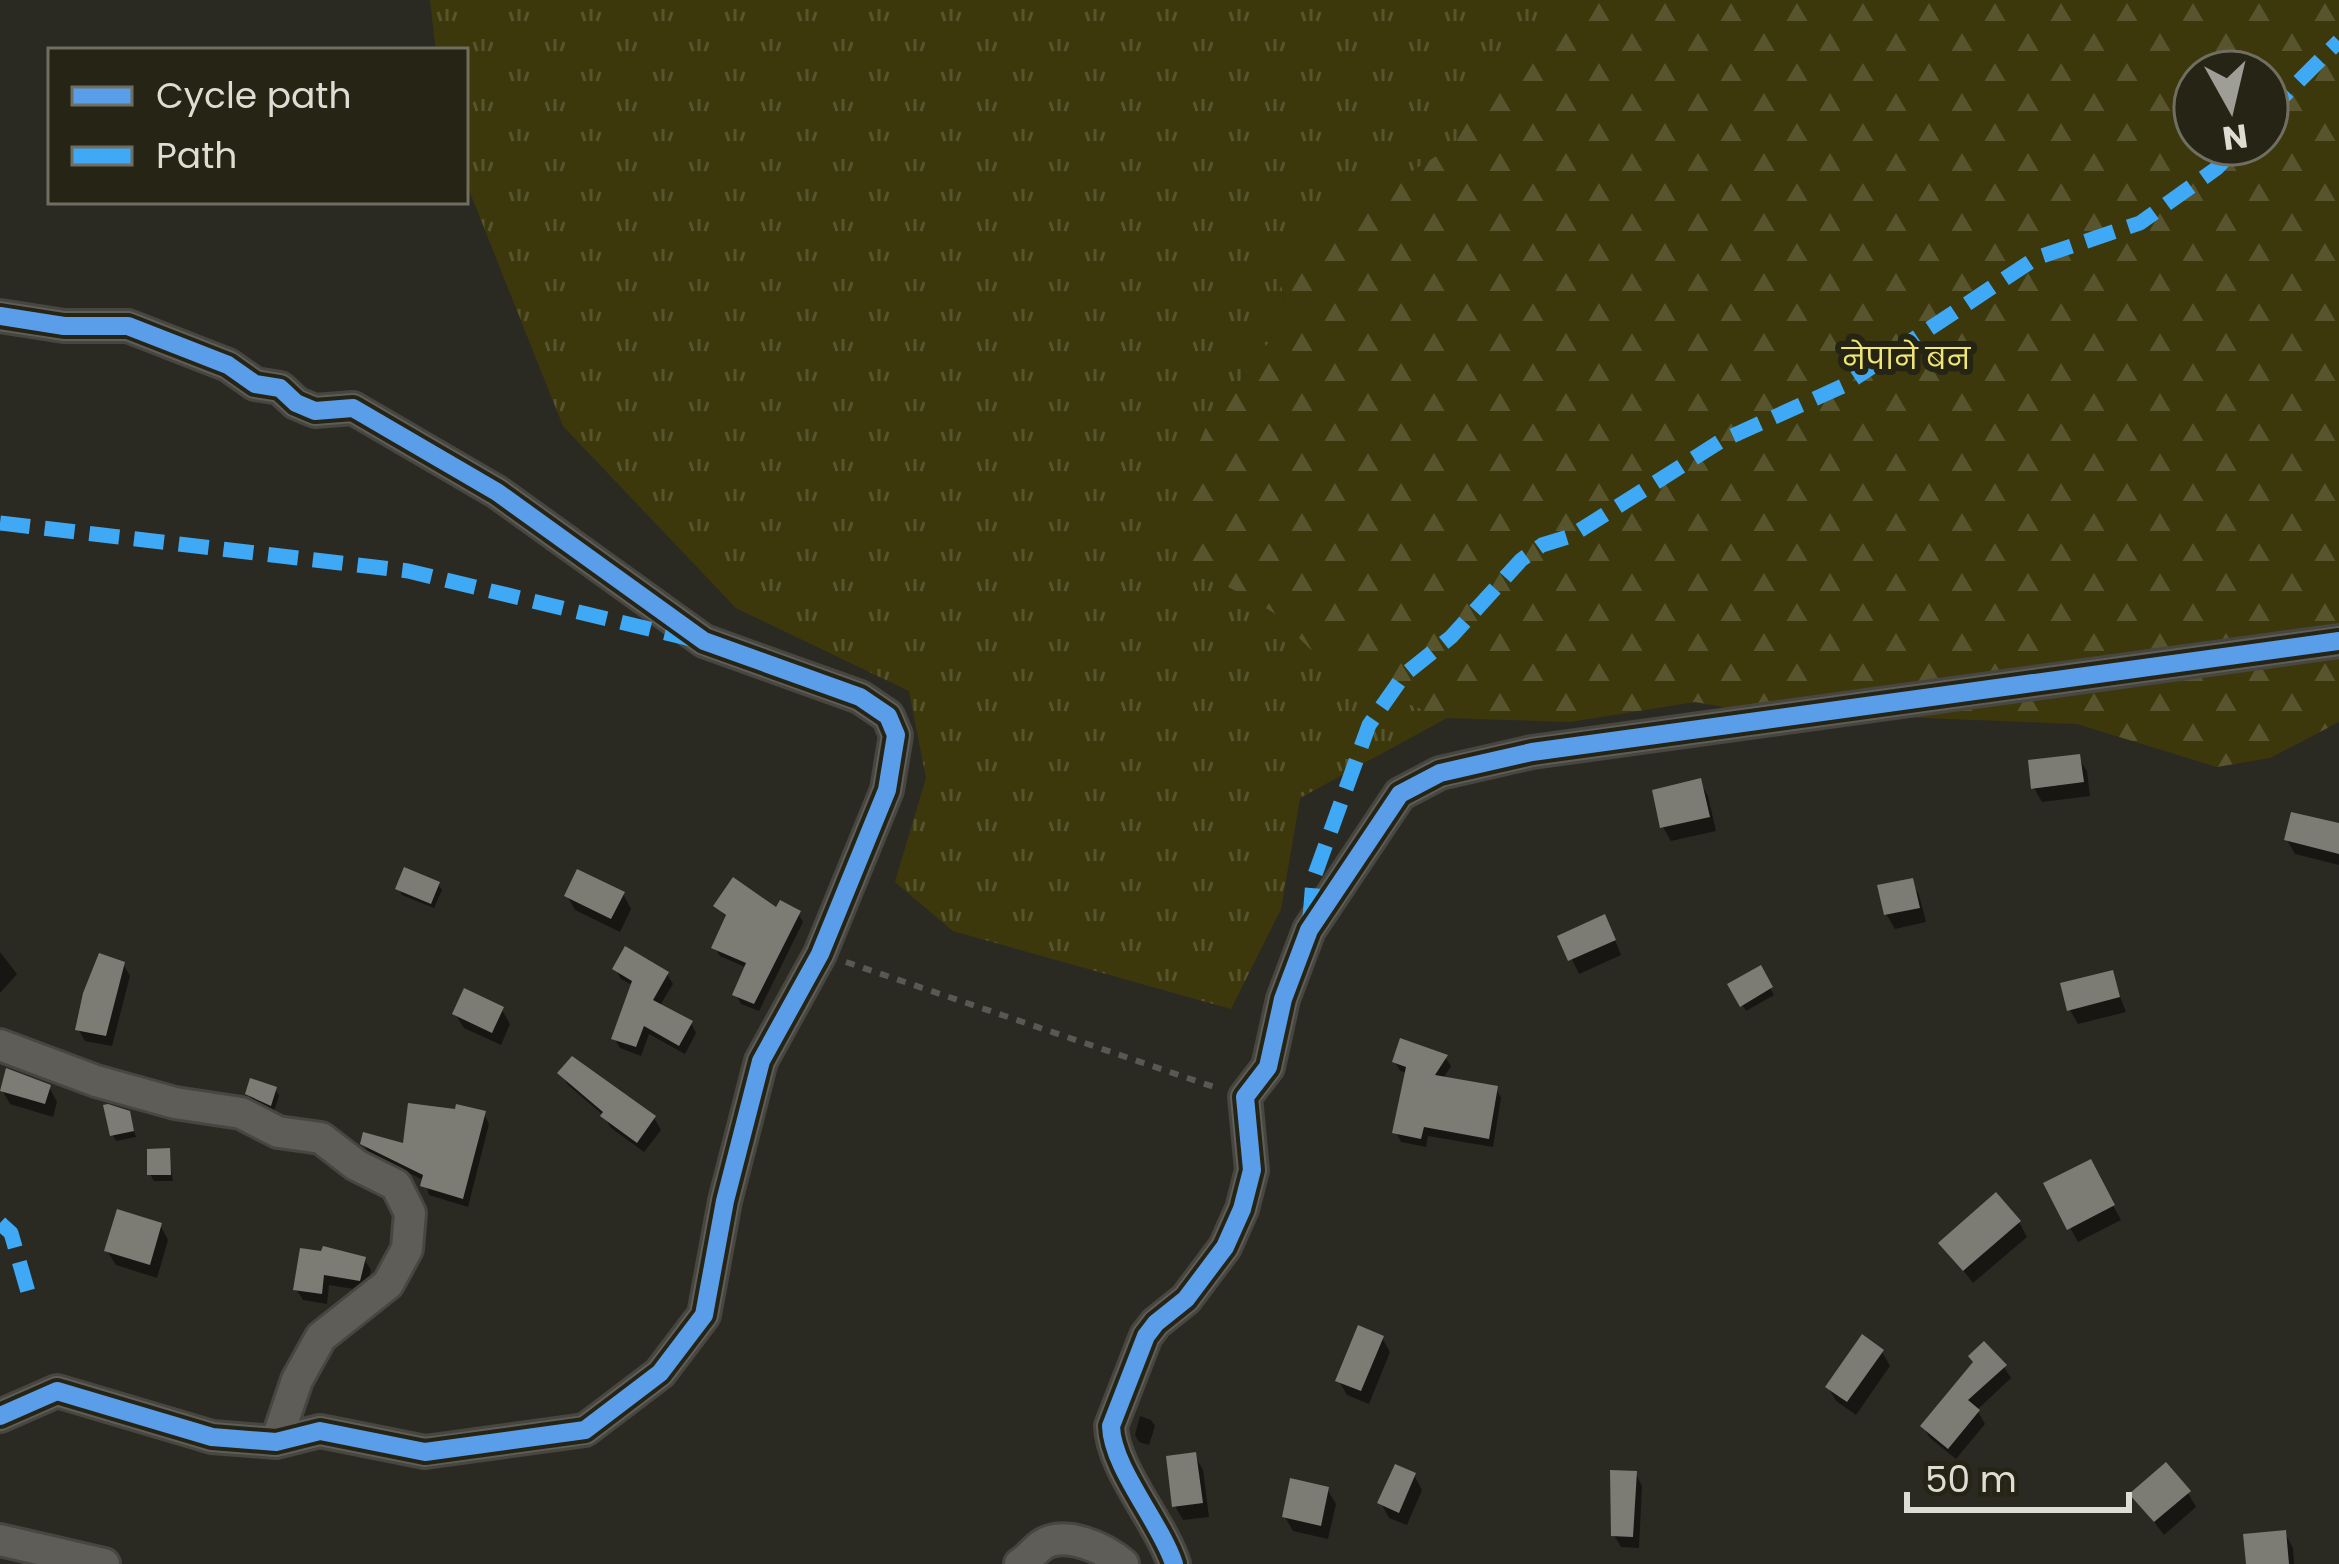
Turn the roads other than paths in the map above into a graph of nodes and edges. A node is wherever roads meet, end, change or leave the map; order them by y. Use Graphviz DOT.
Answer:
graph roads {
  1 [pos="0,316"];
  2 [pos="2339,641"];
  3 [pos="0,1045"];
  4 [pos="0,1416"];
  5 [pos="276,1442"];
  6 [pos="0,1540"];
  7 [pos="104,1564"];
  8 [pos="1020,1564"];
  9 [pos="1123,1564"];
  10 [pos="1174,1564"];
  1 -- 5 [label="street"];
  2 -- 10 [label="street"];
  3 -- 5 [label="street"];
  4 -- 5 [label="street"];
  6 -- 7 [label="street"];
  8 -- 9 [label="street"];
}
